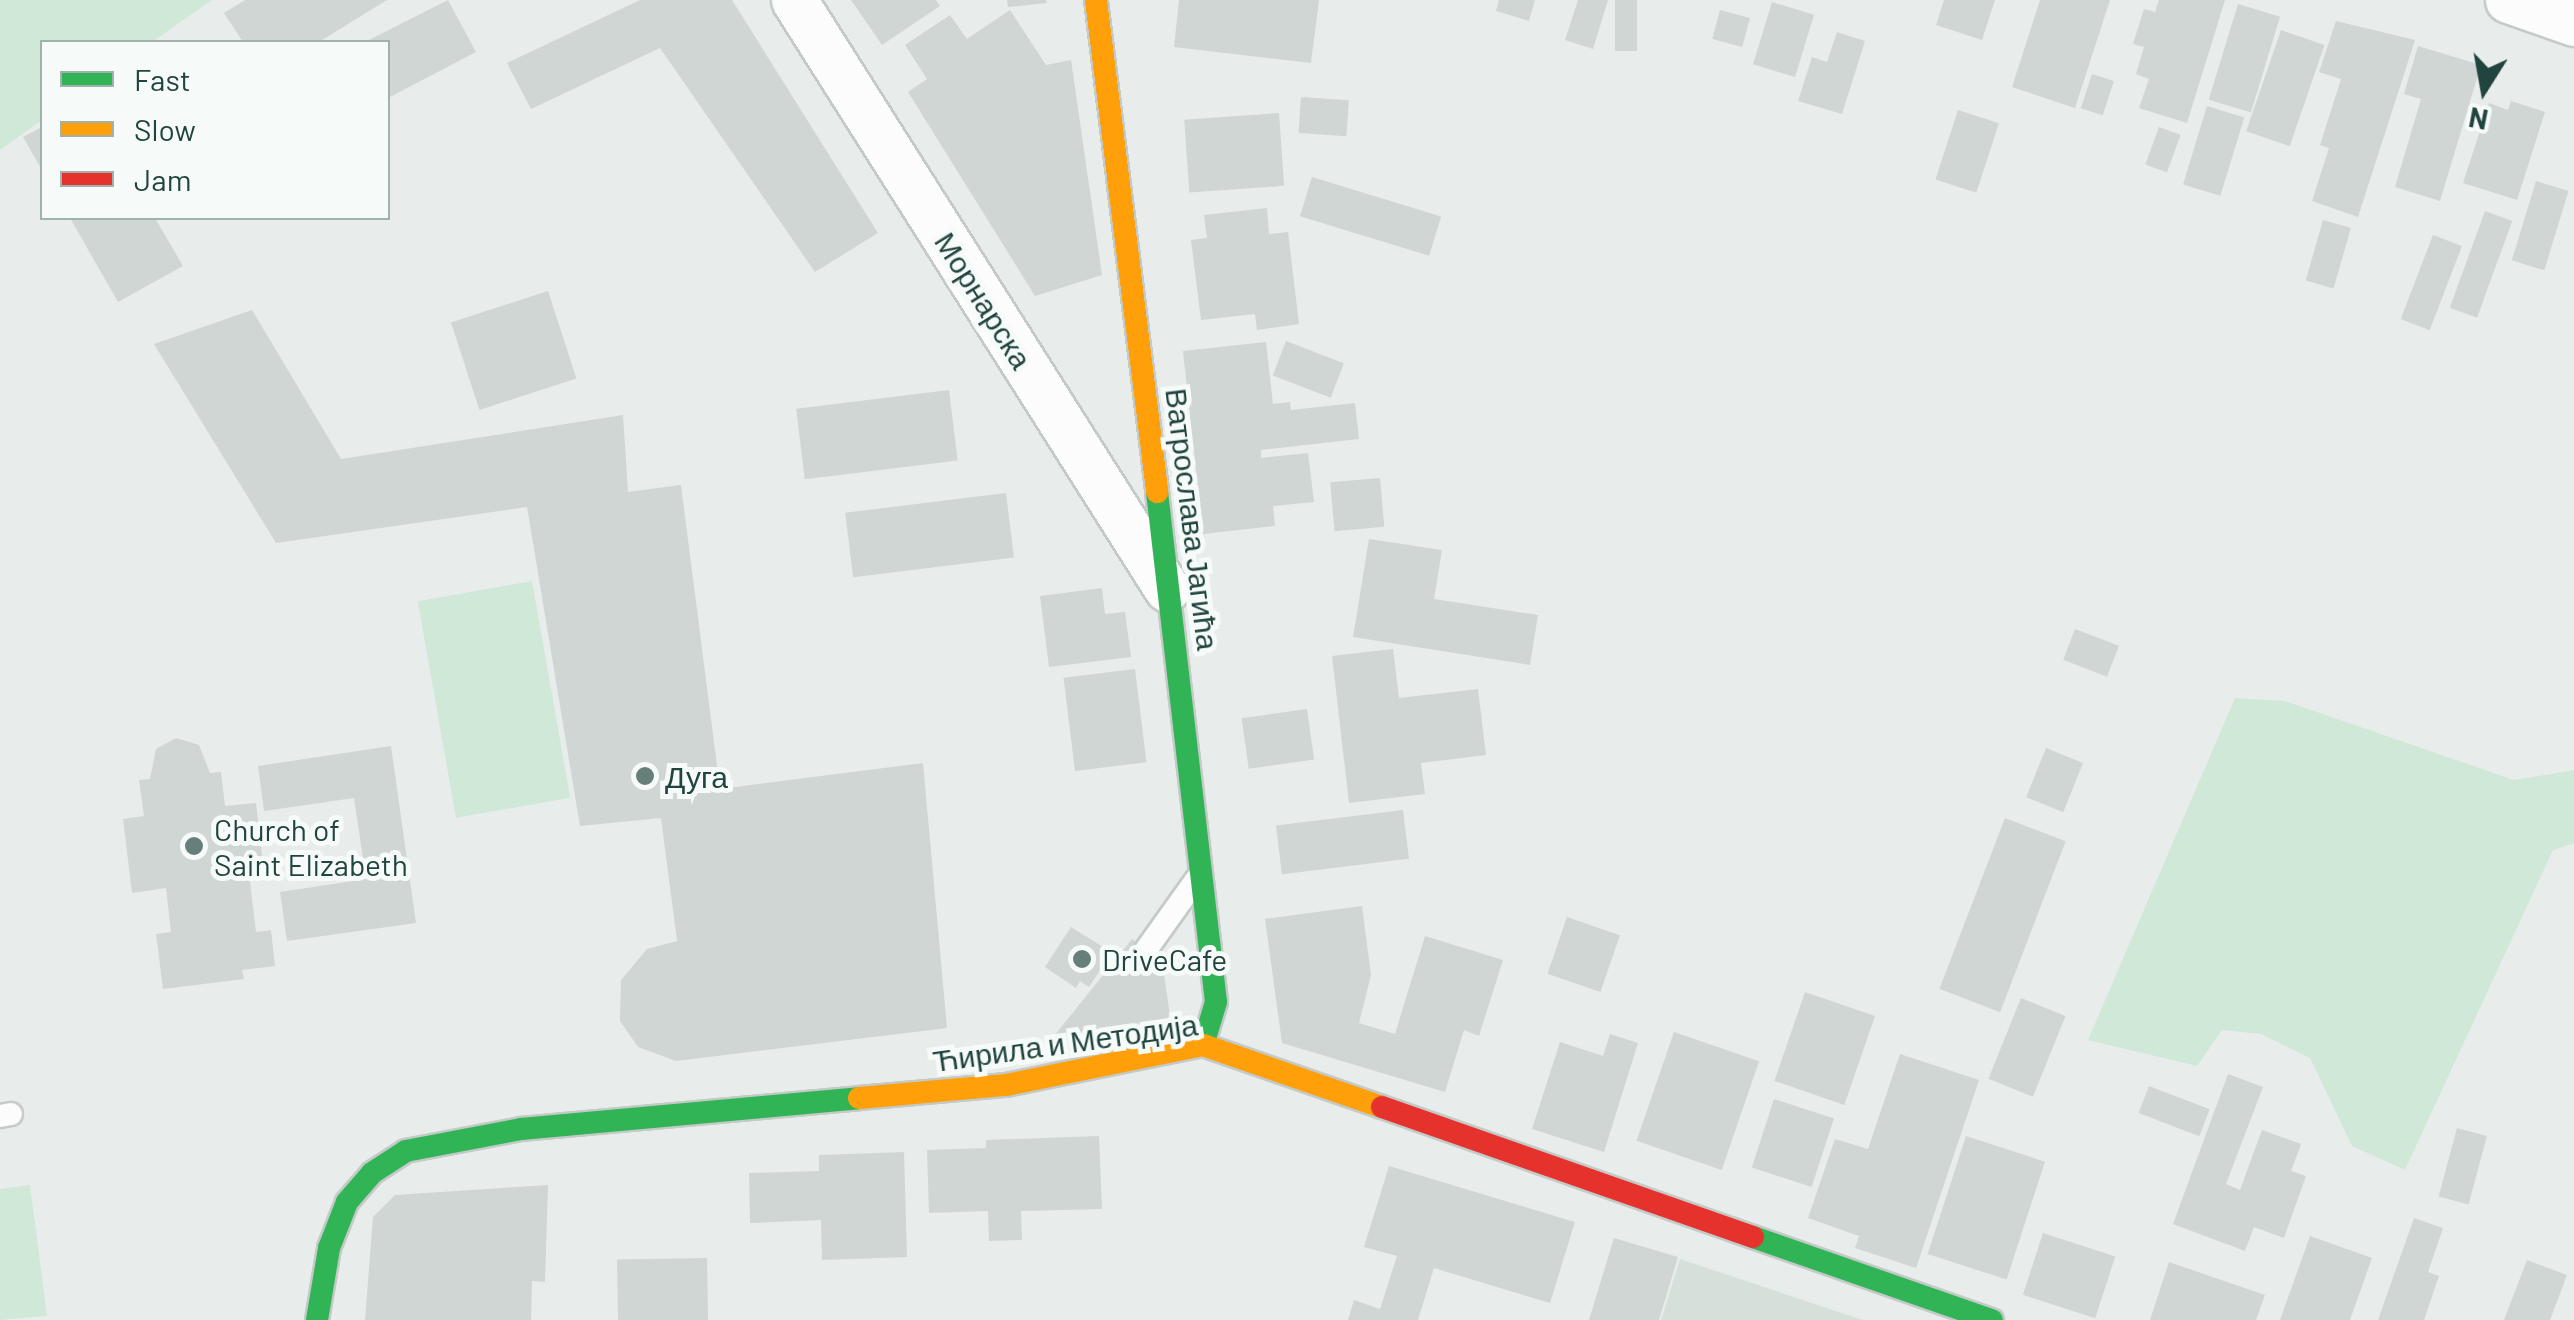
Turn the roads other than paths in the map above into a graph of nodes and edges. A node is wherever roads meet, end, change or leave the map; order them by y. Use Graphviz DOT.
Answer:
graph roads {
  1 [pos="794,0"];
  2 [pos="1096,0"];
  3 [pos="2508,0"];
  4 [pos="2574,23"];
  5 [pos="1174,599"];
  6 [pos="1204,868"];
  7 [pos="1146,950"];
  8 [pos="1203,1045"];
  9 [pos="1063,1050"];
  10 [pos="1006,1085"];
  11 [pos="317,1320"];
  12 [pos="1992,1320"];
  1 -- 5 [label="street, Морнарска"];
  2 -- 5 [label="street, Ватрослава Јагића"];
  3 -- 4 [label="street"];
  5 -- 6 [label="street, Ватрослава Јагића"];
  6 -- 7 [label="lane"];
  6 -- 8 [label="street, Ватрослава Јагића"];
  8 -- 10 [label="street, Ћирила и Методија"];
  8 -- 12 [label="street, Ћирила и Методија"];
  9 -- 10 [label="lane"];
  10 -- 11 [label="street, Ћирила и Методија"];
}
